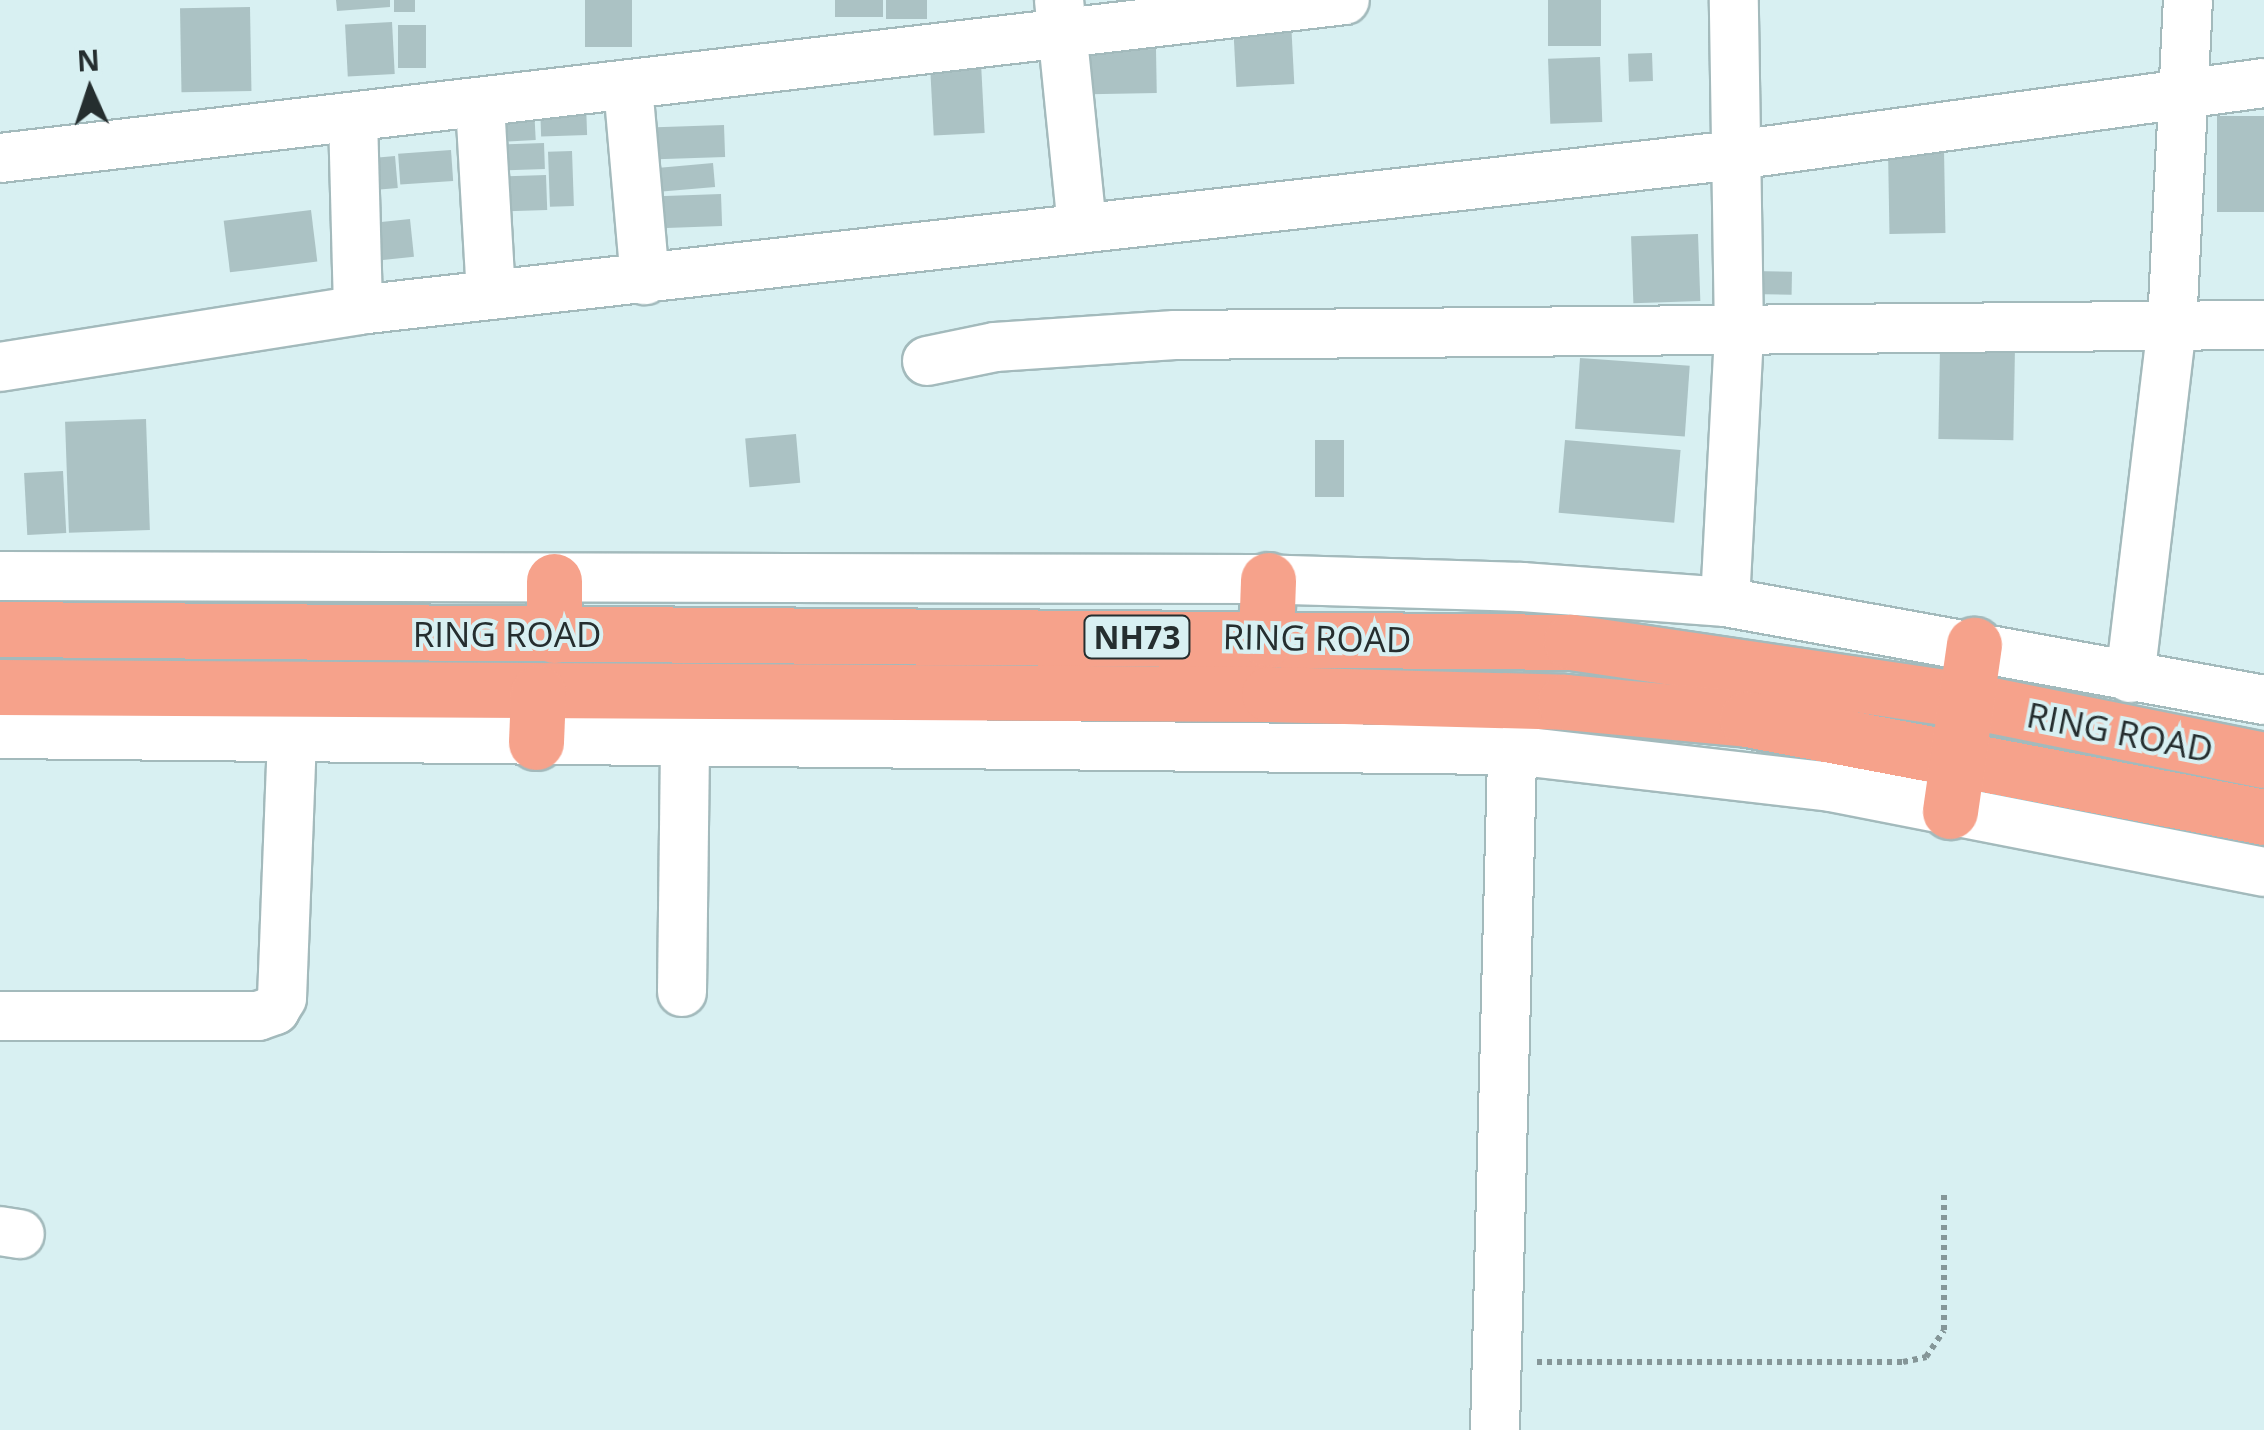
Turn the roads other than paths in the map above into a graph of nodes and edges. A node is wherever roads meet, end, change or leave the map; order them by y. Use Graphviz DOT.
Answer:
graph roads {
  1 [pos="1345,0"];
  2 [pos="1734,0"];
  3 [pos="2188,0"];
  4 [pos="1241,7"];
  5 [pos="1060,19"];
  6 [pos="2264,84"];
  7 [pos="628,86"];
  8 [pos="2179,93"];
  9 [pos="480,104"];
  10 [pos="353,117"];
  11 [pos="1736,155"];
  12 [pos="0,158"];
  13 [pos="1082,226"];
  14 [pos="645,280"];
  15 [pos="492,295"];
  16 [pos="358,310"];
  17 [pos="2264,325"];
  18 [pos="2172,326"];
  19 [pos="1739,333"];
  20 [pos="926,361"];
  21 [pos="0,367"];
  22 [pos="0,576"];
  23 [pos="1268,580"];
  24 [pos="554,581"];
  25 [pos="1725,602"];
  26 [pos="0,629"];
  27 [pos="554,635"];
  28 [pos="1266,638"];
  29 [pos="1974,645"];
  30 [pos="2130,678"];
  31 [pos="0,687"];
  32 [pos="1966,700"];
  33 [pos="2264,700"];
  34 [pos="537,717"];
  35 [pos="1513,725"];
  36 [pos="0,734"];
  37 [pos="292,740"];
  38 [pos="685,742"];
  39 [pos="1957,757"];
  40 [pos="2264,760"];
  41 [pos="1950,811"];
  42 [pos="2264,817"];
  43 [pos="2264,872"];
  44 [pos="682,992"];
  45 [pos="0,1016"];
  46 [pos="1495,1430"];
  1 -- 4 [label="street"];
  2 -- 11 [label="street"];
  3 -- 8 [label="street"];
  4 -- 5 [label="street"];
  5 -- 7 [label="street"];
  5 -- 13 [label="street"];
  6 -- 8 [label="street"];
  7 -- 9 [label="street"];
  7 -- 14 [label="street"];
  8 -- 11 [label="street"];
  8 -- 18 [label="street"];
  9 -- 10 [label="street"];
  9 -- 15 [label="street"];
  10 -- 12 [label="street"];
  10 -- 16 [label="street"];
  11 -- 13 [label="street"];
  11 -- 19 [label="street"];
  13 -- 14 [label="street"];
  14 -- 15 [label="street"];
  15 -- 16 [label="street"];
  16 -- 21 [label="street"];
  17 -- 18 [label="street"];
  18 -- 19 [label="street"];
  18 -- 30 [label="street"];
  19 -- 20 [label="street"];
  19 -- 25 [label="street"];
  22 -- 24 [label="street"];
  23 -- 24 [label="street"];
  23 -- 25 [label="street"];
  23 -- 28 [label="highway"];
  24 -- 27 [label="highway"];
  25 -- 29 [label="street"];
  26 -- 27 [label="highway, RING ROAD / NH73"];
  27 -- 28 [label="highway, RING ROAD / NH73"];
  28 -- 32 [label="highway, RING ROAD / NH73"];
  29 -- 30 [label="street"];
  29 -- 32 [label="highway"];
  30 -- 33 [label="street"];
  31 -- 34 [label="highway, RING ROAD / NH73"];
  32 -- 39 [label="highway"];
  32 -- 40 [label="highway, RING ROAD / NH73"];
  34 -- 35 [label="highway, RING ROAD / NH73"];
  34 -- 37 [label="street"];
  34 -- 38 [label="street"];
  35 -- 38 [label="street"];
  35 -- 39 [label="highway, RING ROAD / NH73"];
  35 -- 41 [label="street"];
  35 -- 46 [label="street"];
  36 -- 37 [label="street"];
  37 -- 45 [label="street"];
  38 -- 44 [label="street"];
  39 -- 41 [label="highway"];
  39 -- 42 [label="highway, RING ROAD / NH73"];
  41 -- 43 [label="street"];
}
